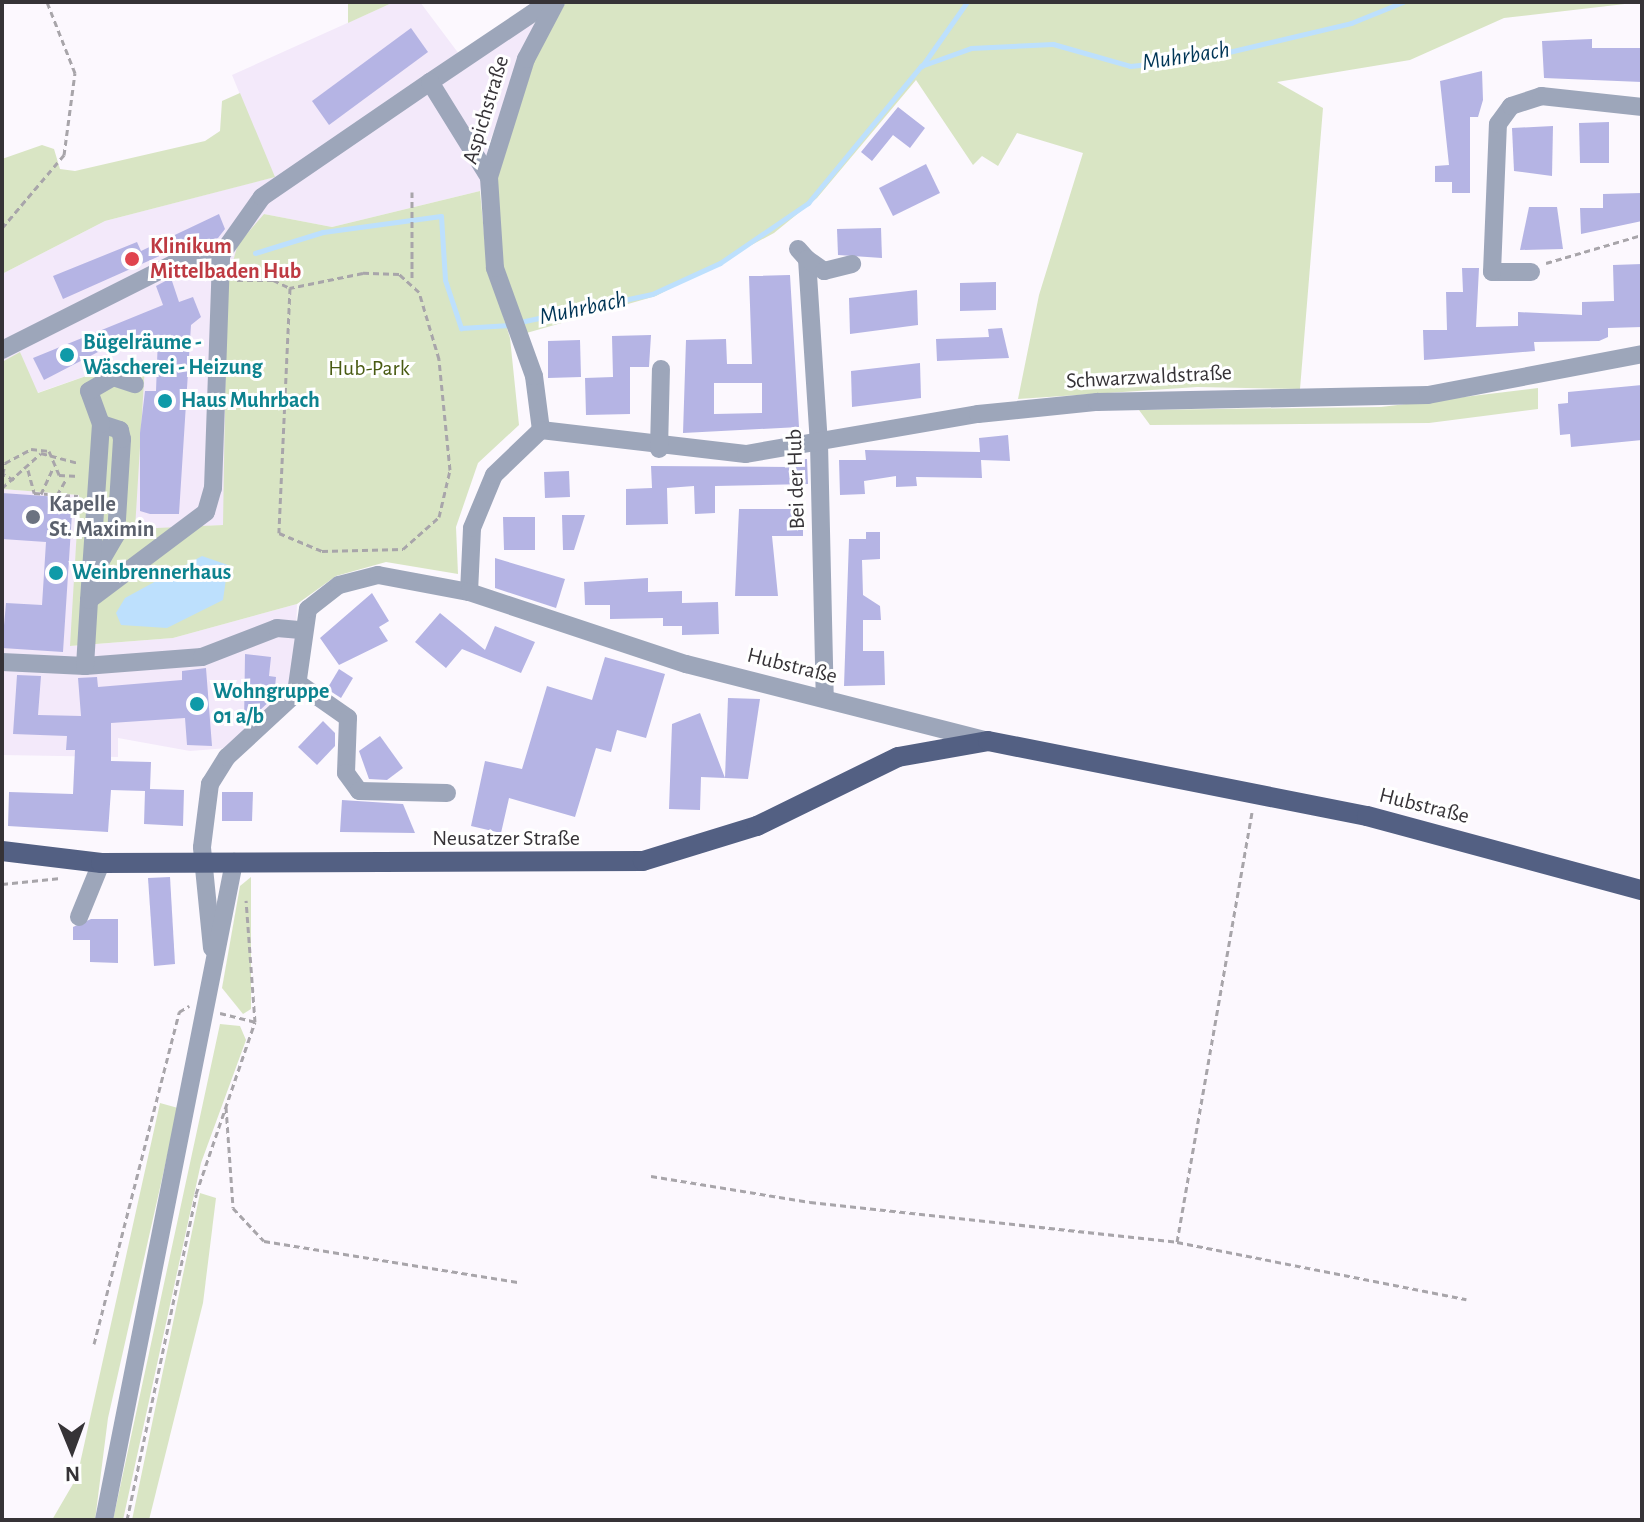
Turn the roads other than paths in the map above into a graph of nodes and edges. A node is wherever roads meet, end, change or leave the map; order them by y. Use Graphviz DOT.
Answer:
graph roads {
  1 [pos="549,2"];
  2 [pos="556,2"];
  3 [pos="430,82"];
  4 [pos="1642,107"];
  5 [pos="489,177"];
  6 [pos="221,255"];
  7 [pos="852,264"];
  8 [pos="1531,272"];
  9 [pos="2,350"];
  10 [pos="1642,354"];
  11 [pos="661,369"];
  12 [pos="135,384"];
  13 [pos="101,424"];
  14 [pos="541,430"];
  15 [pos="819,443"];
  16 [pos="659,449"];
  17 [pos="92,576"];
  18 [pos="469,592"];
  19 [pos="89,600"];
  20 [pos="301,630"];
  21 [pos="2,662"];
  22 [pos="85,666"];
  23 [pos="298,683"];
  24 [pos="825,699"];
  25 [pos="988,741"];
  26 [pos="447,793"];
  27 [pos="2,851"];
  28 [pos="234,862"];
  29 [pos="205,863"];
  30 [pos="97,871"];
  31 [pos="1642,890"];
  32 [pos="79,917"];
  33 [pos="212,948"];
  34 [pos="104,1520"];
  1 -- 3 [label="street"];
  2 -- 5 [label="street, Aspichstraße"];
  3 -- 5 [label="street"];
  3 -- 6 [label="street"];
  4 -- 8 [label="street"];
  5 -- 14 [label="street, Aspichstraße"];
  6 -- 9 [label="street"];
  6 -- 19 [label="street"];
  7 -- 15 [label="street, Bei der Hub"];
  10 -- 15 [label="street, Schwarzwaldstraße"];
  11 -- 16 [label="street"];
  12 -- 13 [label="street"];
  13 -- 17 [label="street"];
  13 -- 17 [label="street"];
  14 -- 16 [label="street, Schwarzwaldstraße"];
  14 -- 18 [label="street"];
  15 -- 16 [label="street, Schwarzwaldstraße"];
  15 -- 24 [label="street, Bei der Hub"];
  17 -- 19 [label="street"];
  18 -- 20 [label="street, Hubstraße"];
  18 -- 24 [label="street, Hubstraße"];
  19 -- 22 [label="street"];
  20 -- 22 [label="street"];
  20 -- 23 [label="street"];
  21 -- 22 [label="street"];
  23 -- 26 [label="street"];
  23 -- 29 [label="street"];
  24 -- 25 [label="street, Hubstraße"];
  25 -- 28 [label="main road, Neusatzer Straße"];
  25 -- 31 [label="main road, Hubstraße"];
  27 -- 30 [label="main road, Neusatzer Straße"];
  28 -- 29 [label="main road, Neusatzer Straße"];
  28 -- 33 [label="street"];
  29 -- 30 [label="main road, Neusatzer Straße"];
  29 -- 33 [label="street"];
  30 -- 32 [label="street"];
  33 -- 34 [label="street"];
}
